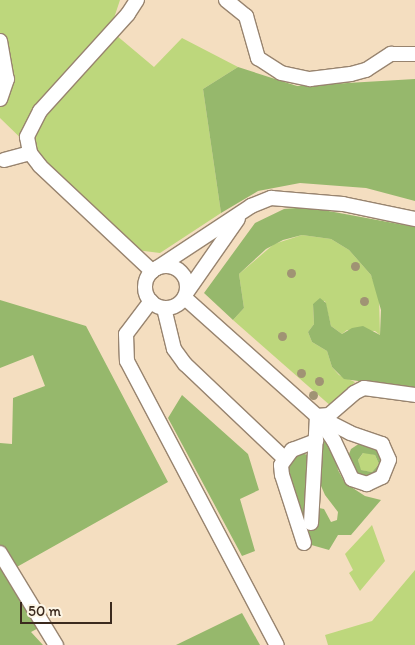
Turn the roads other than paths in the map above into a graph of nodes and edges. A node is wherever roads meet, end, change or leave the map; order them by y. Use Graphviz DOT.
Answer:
graph roads {
  1 [pos="137,0"];
  2 [pos="226,0"];
  3 [pos="0,41"];
  4 [pos="415,54"];
  5 [pos="0,99"];
  6 [pos="30,154"];
  7 [pos="4,160"];
  8 [pos="243,212"];
  9 [pos="415,219"];
  10 [pos="154,269"];
  11 [pos="186,295"];
  12 [pos="151,301"];
  13 [pos="164,308"];
  14 [pos="415,395"];
  15 [pos="317,416"];
  16 [pos="316,441"];
  17 [pos="284,458"];
  18 [pos="311,523"];
  19 [pos="304,543"];
  20 [pos="0,553"];
  21 [pos="56,645"];
  22 [pos="277,645"];
  1 -- 6 [label="street"];
  2 -- 4 [label="street"];
  3 -- 5 [label="street"];
  6 -- 7 [label="street"];
  6 -- 10 [label="street"];
  8 -- 9 [label="street"];
  8 -- 10 [label="street"];
  8 -- 11 [label="street"];
  10 -- 11 [label="street"];
  10 -- 12 [label="street"];
  11 -- 13 [label="street"];
  11 -- 15 [label="street"];
  12 -- 13 [label="street"];
  12 -- 22 [label="street"];
  13 -- 17 [label="street"];
  14 -- 15 [label="street"];
  15 -- 15 [label="street"];
  15 -- 16 [label="street"];
  16 -- 17 [label="street"];
  16 -- 18 [label="street"];
  17 -- 19 [label="street"];
  20 -- 21 [label="street"];
}
